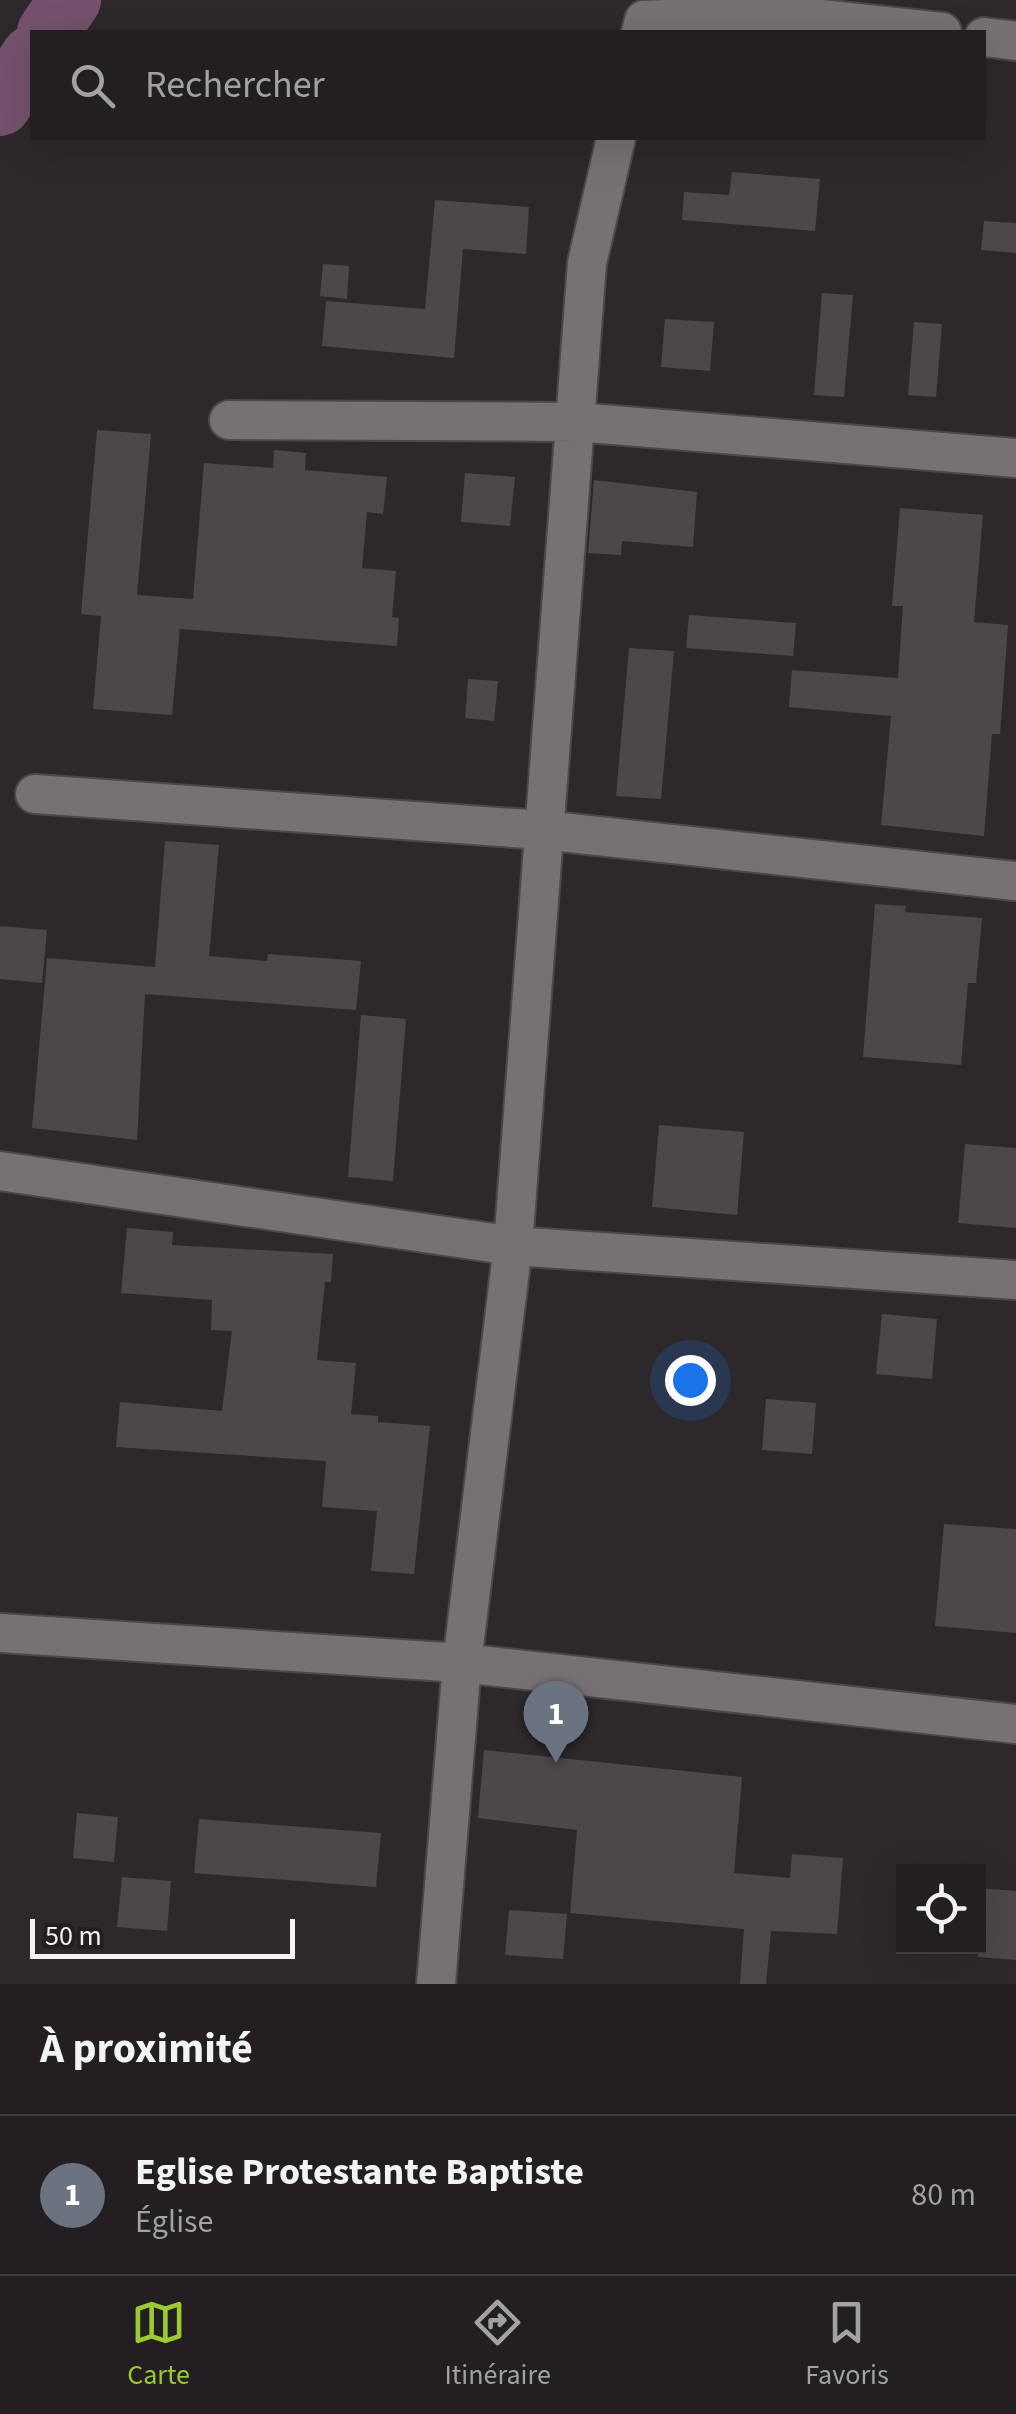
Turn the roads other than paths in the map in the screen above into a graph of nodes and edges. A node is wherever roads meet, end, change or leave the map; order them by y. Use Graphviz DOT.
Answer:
graph roads {
  1 [pos="642,30"];
  2 [pos="923,30"];
  3 [pos="986,37"];
  4 [pos="1016,40"];
  5 [pos="616,140"];
  6 [pos="229,420"];
  7 [pos="577,422"];
  8 [pos="1016,458"];
  9 [pos="34,794"];
  10 [pos="542,830"];
  11 [pos="1016,881"];
  12 [pos="0,1171"];
  13 [pos="513,1246"];
  14 [pos="1016,1280"];
  15 [pos="0,1633"];
  16 [pos="462,1663"];
  17 [pos="1016,1724"];
  18 [pos="436,1984"];
  1 -- 2 [label="street"];
  3 -- 4 [label="street"];
  5 -- 7 [label="street"];
  6 -- 7 [label="street"];
  7 -- 8 [label="street"];
  7 -- 10 [label="street"];
  9 -- 10 [label="street"];
  10 -- 11 [label="street"];
  10 -- 13 [label="street"];
  12 -- 13 [label="street"];
  13 -- 14 [label="street"];
  13 -- 16 [label="street"];
  15 -- 16 [label="street"];
  16 -- 17 [label="street"];
  16 -- 18 [label="street"];
}
